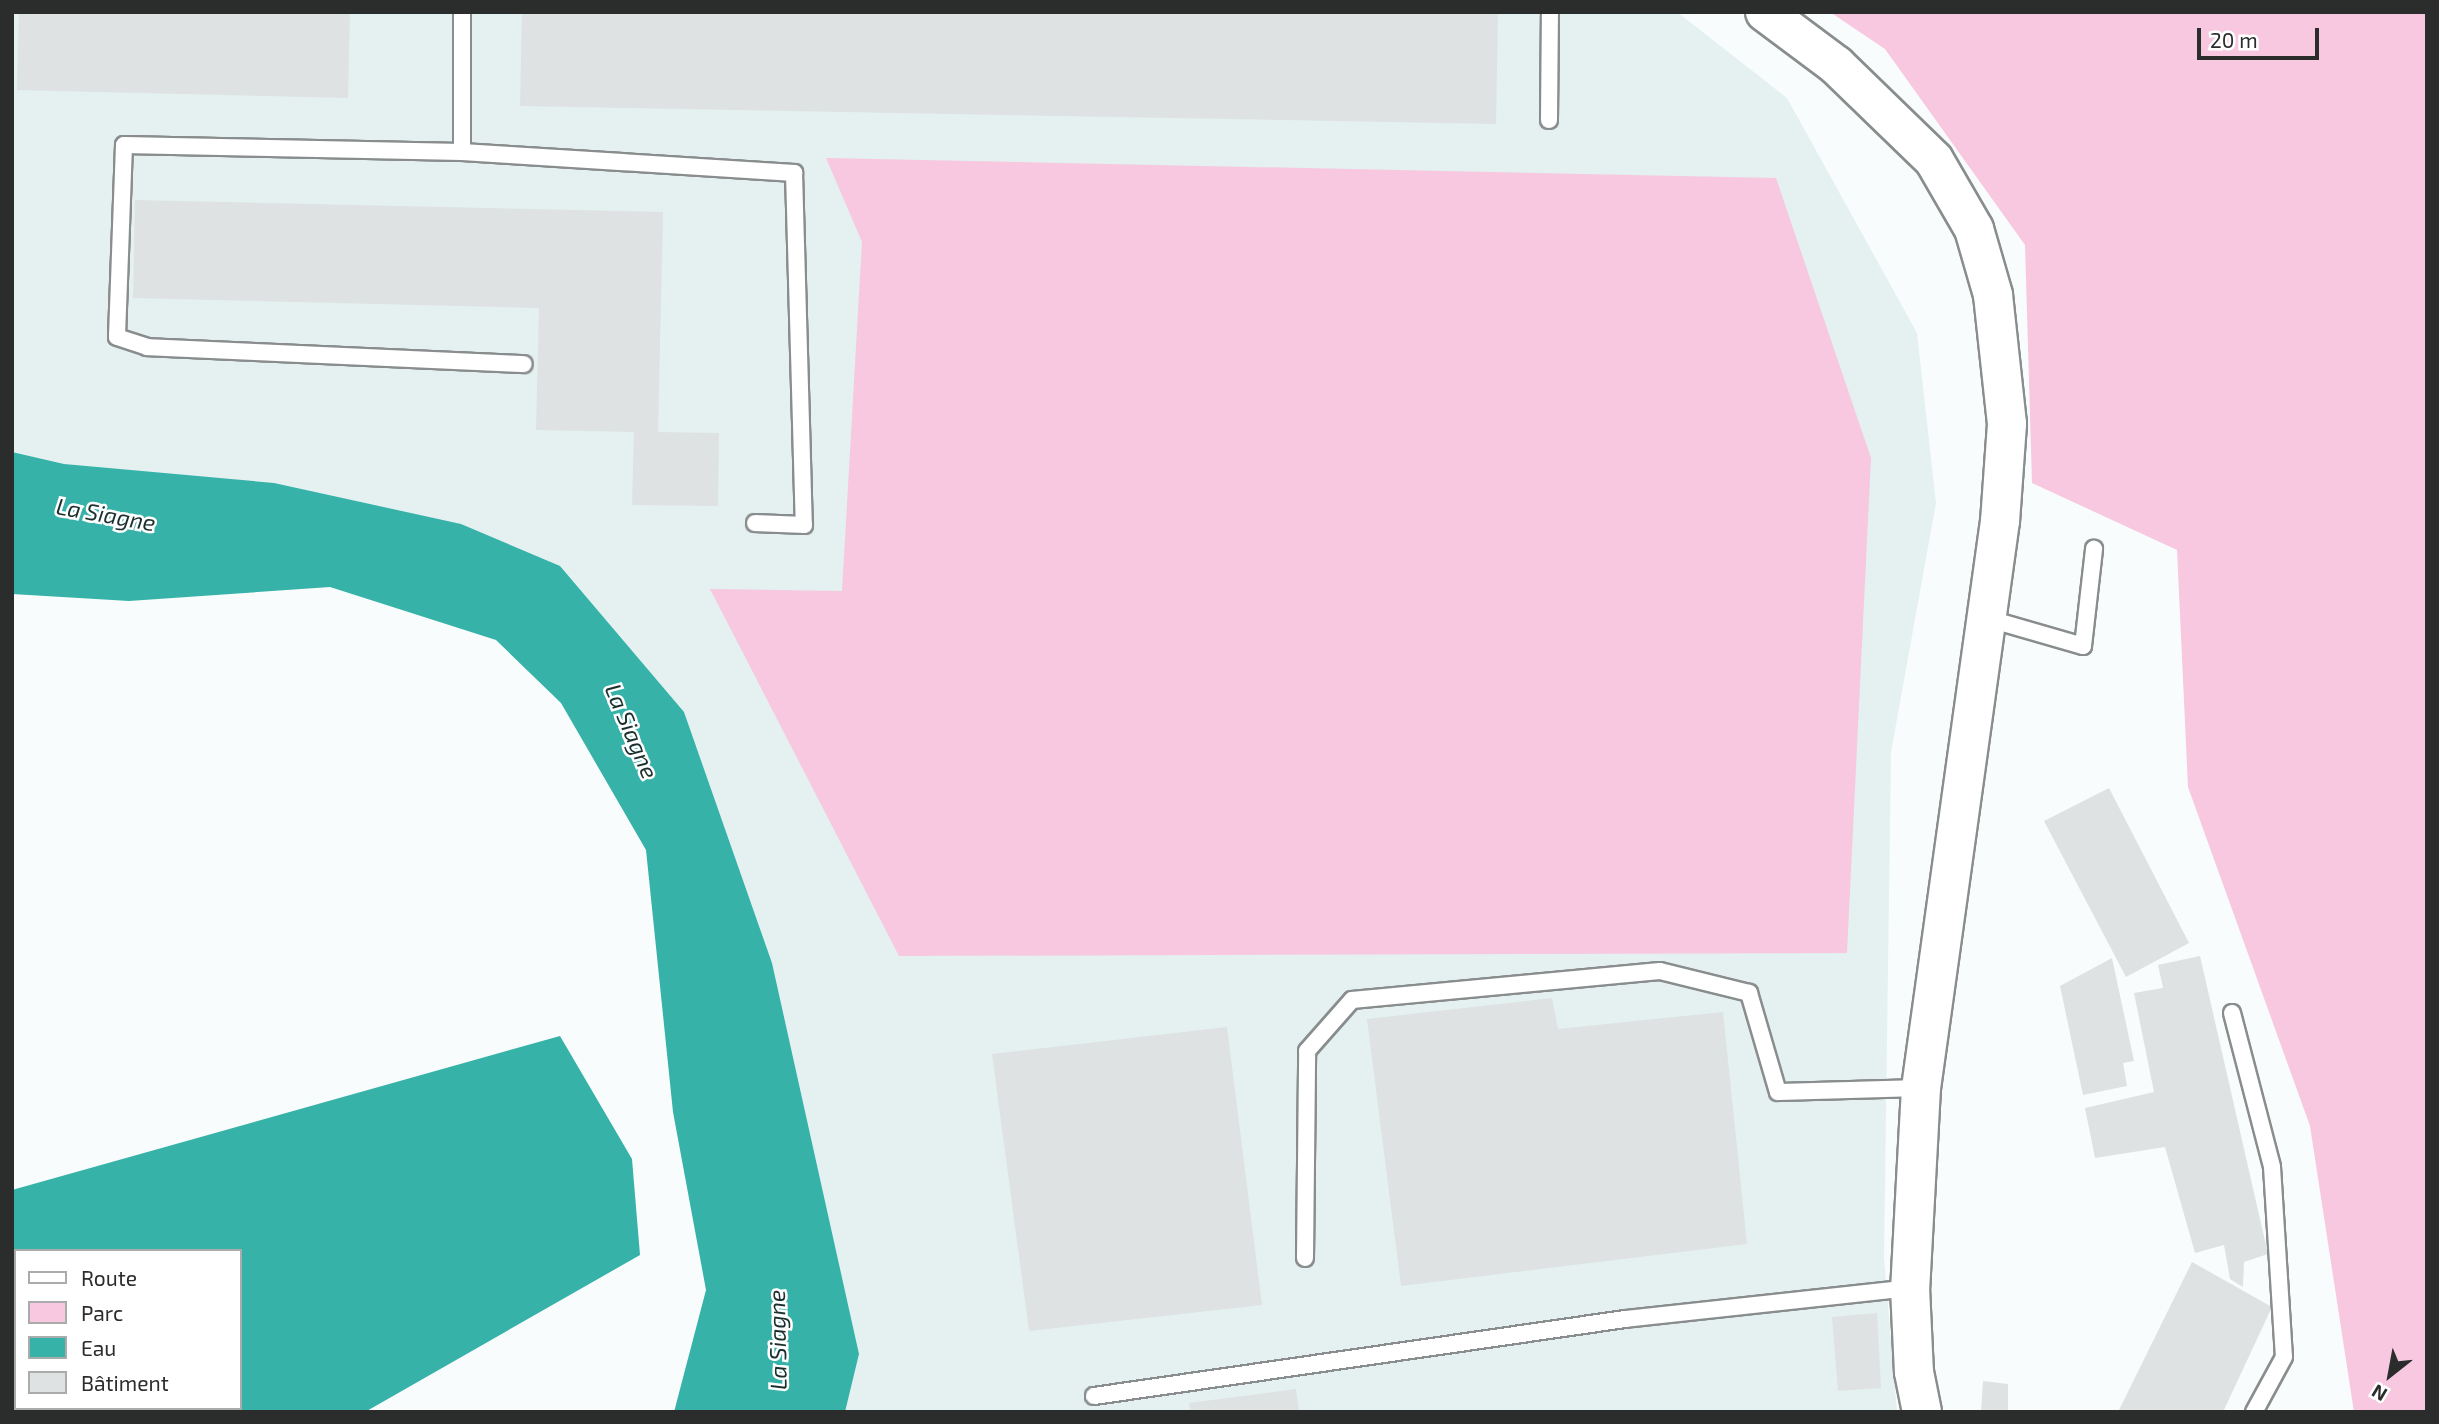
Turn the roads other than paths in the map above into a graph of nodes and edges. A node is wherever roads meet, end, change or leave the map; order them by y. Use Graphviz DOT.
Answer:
graph roads {
  1 [pos="462,12"];
  2 [pos="1550,12"];
  3 [pos="1765,12"];
  4 [pos="1549,120"];
  5 [pos="462,152"];
  6 [pos="524,363"];
  7 [pos="755,523"];
  8 [pos="2094,549"];
  9 [pos="1986,618"];
  10 [pos="2232,1013"];
  11 [pos="1921,1088"];
  12 [pos="1305,1258"];
  13 [pos="1910,1288"];
  14 [pos="1094,1396"];
  15 [pos="1922,1412"];
  16 [pos="2253,1412"];
  1 -- 5 [label="lane"];
  2 -- 4 [label="lane"];
  3 -- 9 [label="main road"];
  5 -- 6 [label="lane"];
  5 -- 7 [label="lane"];
  8 -- 9 [label="lane"];
  9 -- 11 [label="main road"];
  10 -- 16 [label="lane"];
  11 -- 12 [label="lane"];
  11 -- 13 [label="main road"];
  13 -- 14 [label="lane"];
  13 -- 15 [label="main road"];
}
